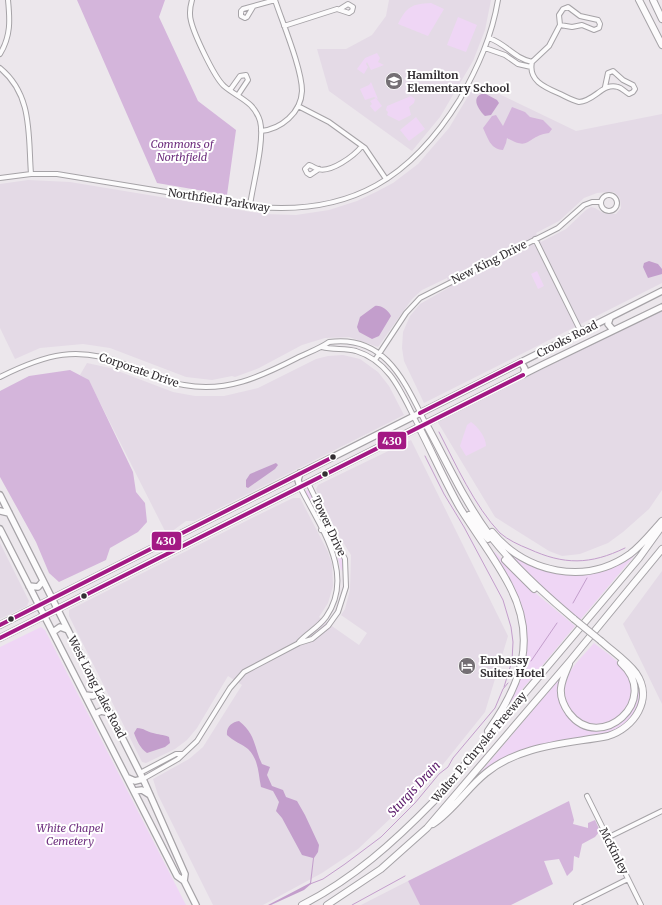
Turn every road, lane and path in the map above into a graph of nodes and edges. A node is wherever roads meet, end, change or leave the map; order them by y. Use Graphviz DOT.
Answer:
graph roads {
  1 [pos="8,0"];
  2 [pos="192,0"];
  3 [pos="275,0"];
  4 [pos="498,0"];
  5 [pos="639,0"];
  6 [pos="653,0"];
  7 [pos="253,7"];
  8 [pos="340,9"];
  9 [pos="662,18"];
  10 [pos="560,25"];
  11 [pos="284,26"];
  12 [pos="489,38"];
  13 [pos="662,46"];
  14 [pos="485,48"];
  15 [pos="0,54"];
  16 [pos="532,64"];
  17 [pos="0,68"];
  18 [pos="605,87"];
  19 [pos="230,90"];
  20 [pos="238,95"];
  21 [pos="298,106"];
  22 [pos="261,131"];
  23 [pos="362,146"];
  24 [pos="319,170"];
  25 [pos="31,174"];
  26 [pos="0,178"];
  27 [pos="386,179"];
  28 [pos="600,202"];
  29 [pos="250,205"];
  30 [pos="535,240"];
  31 [pos="662,292"];
  32 [pos="662,307"];
  33 [pos="610,318"];
  34 [pos="613,330"];
  35 [pos="583,331"];
  36 [pos="347,342"];
  37 [pos="586,343"];
  38 [pos="322,347"];
  39 [pos="346,349"];
  40 [pos="540,353"];
  41 [pos="379,354"];
  42 [pos="375,360"];
  43 [pos="521,362"];
  44 [pos="542,365"];
  45 [pos="524,375"];
  46 [pos="0,377"];
  47 [pos="420,413"];
  48 [pos="413,416"];
  49 [pos="426,424"];
  50 [pos="419,427"];
  51 [pos="381,433"];
  52 [pos="383,445"];
  53 [pos="300,473"];
  54 [pos="308,483"];
  55 [pos="300,487"];
  56 [pos="450,490"];
  57 [pos="0,495"];
  58 [pos="469,504"];
  59 [pos="232,508"];
  60 [pos="0,512"];
  61 [pos="9,513"];
  62 [pos="234,520"];
  63 [pos="327,520"];
  64 [pos="206,521"];
  65 [pos="317,521"];
  66 [pos="662,521"];
  67 [pos="662,526"];
  68 [pos="331,528"];
  69 [pos="0,529"];
  70 [pos="321,530"];
  71 [pos="209,533"];
  72 [pos="662,549"];
  73 [pos="44,581"];
  74 [pos="29,586"];
  75 [pos="71,589"];
  76 [pos="52,598"];
  77 [pos="74,601"];
  78 [pos="39,605"];
  79 [pos="58,609"];
  80 [pos="24,613"];
  81 [pos="44,616"];
  82 [pos="573,620"];
  83 [pos="0,625"];
  84 [pos="26,625"];
  85 [pos="68,630"];
  86 [pos="53,632"];
  87 [pos="0,638"];
  88 [pos="299,643"];
  89 [pos="599,643"];
  90 [pos="570,662"];
  91 [pos="99,692"];
  92 [pos="85,694"];
  93 [pos="110,713"];
  94 [pos="95,714"];
  95 [pos="464,765"];
  96 [pos="141,776"];
  97 [pos="128,778"];
  98 [pos="134,791"];
  99 [pos="150,795"];
  100 [pos="587,796"];
  101 [pos="662,811"];
  102 [pos="427,828"];
  103 [pos="168,836"];
  104 [pos="158,838"];
  105 [pos="608,838"];
  106 [pos="628,879"];
  107 [pos="184,881"];
  108 [pos="196,905"];
  109 [pos="302,905"];
  110 [pos="327,905"];
  111 [pos="576,905"];
  112 [pos="641,905"];
  1 -- 15 [label="street"];
  2 -- 19 [label="street"];
  3 -- 7 [label="street"];
  3 -- 11 [label="street"];
  4 -- 12 [label="street, Northfield Parkway"];
  5 -- 13 [label="highway"];
  6 -- 9 [label="highway"];
  8 -- 11 [label="street"];
  10 -- 10 [label="street"];
  10 -- 16 [label="street"];
  11 -- 21 [label="street"];
  12 -- 14 [label="street, Northfield Parkway"];
  12 -- 16 [label="street"];
  14 -- 16 [label="street"];
  14 -- 27 [label="street, Northfield Parkway"];
  16 -- 18 [label="street"];
  17 -- 25 [label="street"];
  18 -- 18 [label="street"];
  19 -- 20 [label="street"];
  19 -- 20 [label="street"];
  20 -- 22 [label="street"];
  21 -- 22 [label="street"];
  21 -- 23 [label="street"];
  22 -- 29 [label="street"];
  23 -- 24 [label="street"];
  23 -- 27 [label="street"];
  25 -- 26 [label="street, Northfield Parkway"];
  25 -- 29 [label="street, Northfield Parkway"];
  27 -- 29 [label="street, Northfield Parkway"];
  28 -- 28 [label="street"];
  28 -- 30 [label="street"];
  30 -- 35 [label="street, New King Drive"];
  30 -- 41 [label="street, New King Drive"];
  31 -- 33 [label="main road, Crooks Road"];
  32 -- 34 [label="main road, Crooks Road"];
  33 -- 34 [label="main road"];
  33 -- 35 [label="main road, Crooks Road"];
  34 -- 37 [label="main road, Crooks Road"];
  35 -- 37 [label="main road"];
  35 -- 40 [label="main road, Crooks Road"];
  36 -- 38 [label="street, Corporate Drive"];
  36 -- 39 [label="street"];
  36 -- 41 [label="street, Corporate Drive"];
  37 -- 44 [label="main road, Crooks Road"];
  38 -- 39 [label="street, Corporate Drive"];
  38 -- 46 [label="street, Corporate Drive"];
  39 -- 42 [label="street, Corporate Drive"];
  40 -- 43 [label="main road, Crooks Road"];
  40 -- 44 [label="main road"];
  41 -- 42 [label="street, New King Drive"];
  41 -- 47 [label="street, Corporate Drive"];
  42 -- 48 [label="street, Corporate Drive"];
  43 -- 45 [label="main road"];
  43 -- 47 [label="main road, Crooks Road"];
  44 -- 45 [label="main road, Crooks Road"];
  45 -- 49 [label="main road, Crooks Road"];
  47 -- 48 [label="main road, Crooks Road"];
  47 -- 49 [label="street, Corporate Drive"];
  48 -- 50 [label="street, Corporate Drive"];
  48 -- 51 [label="main road, Crooks Road"];
  49 -- 50 [label="main road, Crooks Road"];
  49 -- 58 [label="highway"];
  50 -- 52 [label="main road, Crooks Road"];
  50 -- 56 [label="highway"];
  51 -- 52 [label="main road"];
  51 -- 53 [label="main road, Crooks Road"];
  52 -- 54 [label="main road, Crooks Road"];
  53 -- 55 [label="main road"];
  53 -- 59 [label="main road, Crooks Road"];
  54 -- 55 [label="main road, Crooks Road"];
  54 -- 63 [label="street, Tower Drive"];
  55 -- 62 [label="main road, Crooks Road"];
  55 -- 65 [label="street, Tower Drive"];
  56 -- 82 [label="highway"];
  56 -- 95 [label="highway"];
  57 -- 61 [label="main road, West Long Lake Road"];
  58 -- 66 [label="highway"];
  58 -- 82 [label="highway"];
  59 -- 62 [label="main road"];
  59 -- 64 [label="main road, Crooks Road"];
  60 -- 61 [label="main road"];
  61 -- 73 [label="main road, West Long Lake Road"];
  62 -- 71 [label="main road, Crooks Road"];
  63 -- 65 [label="street"];
  63 -- 68 [label="street, Tower Drive"];
  64 -- 71 [label="main road"];
  64 -- 75 [label="main road, Crooks Road"];
  65 -- 70 [label="street, Tower Drive"];
  67 -- 95 [label="highway, Walter P. Chrysler Freeway"];
  68 -- 70 [label="street"];
  68 -- 88 [label="street, Tower Drive"];
  69 -- 74 [label="main road, West Long Lake Road"];
  70 -- 88 [label="street, Tower Drive"];
  71 -- 77 [label="main road, Crooks Road"];
  72 -- 90 [label="highway, Walter P. Chrysler Freeway"];
  73 -- 74 [label="main road"];
  73 -- 76 [label="main road, West Long Lake Road"];
  74 -- 78 [label="main road, West Long Lake Road"];
  75 -- 76 [label="main road, Crooks Road"];
  75 -- 77 [label="main road"];
  76 -- 78 [label="main road, Crooks Road"];
  76 -- 79 [label="main road, West Long Lake Road"];
  77 -- 79 [label="main road, Crooks Road"];
  78 -- 80 [label="main road, Crooks Road"];
  78 -- 81 [label="main road, West Long Lake Road"];
  79 -- 81 [label="main road, Crooks Road"];
  79 -- 85 [label="main road, West Long Lake Road"];
  80 -- 83 [label="main road, Crooks Road"];
  80 -- 84 [label="main road"];
  81 -- 84 [label="main road, Crooks Road"];
  81 -- 86 [label="main road, West Long Lake Road"];
  82 -- 89 [label="highway, bridge"];
  84 -- 87 [label="main road, Crooks Road"];
  85 -- 86 [label="main road"];
  85 -- 91 [label="main road, West Long Lake Road"];
  86 -- 92 [label="main road, West Long Lake Road"];
  88 -- 96 [label="street, Tower Drive"];
  89 -- 90 [label="highway"];
  89 -- 102 [label="highway"];
  90 -- 102 [label="highway, Walter P. Chrysler Freeway"];
  91 -- 92 [label="main road"];
  91 -- 93 [label="main road, West Long Lake Road"];
  92 -- 94 [label="main road, West Long Lake Road"];
  93 -- 94 [label="main road"];
  93 -- 96 [label="main road, West Long Lake Road"];
  94 -- 97 [label="main road, West Long Lake Road"];
  95 -- 109 [label="highway, Walter P. Chrysler Freeway"];
  96 -- 97 [label="main road"];
  96 -- 99 [label="main road, West Long Lake Road"];
  97 -- 98 [label="main road, West Long Lake Road"];
  98 -- 99 [label="main road"];
  98 -- 104 [label="main road, West Long Lake Road"];
  99 -- 103 [label="main road, West Long Lake Road"];
  100 -- 105 [label="street, McKinley"];
  101 -- 105 [label="street"];
  102 -- 110 [label="highway, Walter P. Chrysler Freeway"];
  103 -- 104 [label="main road"];
  103 -- 107 [label="main road, West Long Lake Road"];
  104 -- 107 [label="main road, West Long Lake Road"];
  105 -- 106 [label="street, McKinley"];
  106 -- 111 [label="street"];
  106 -- 112 [label="street, McKinley"];
  107 -- 108 [label="main road, West Long Lake Road"];
}
